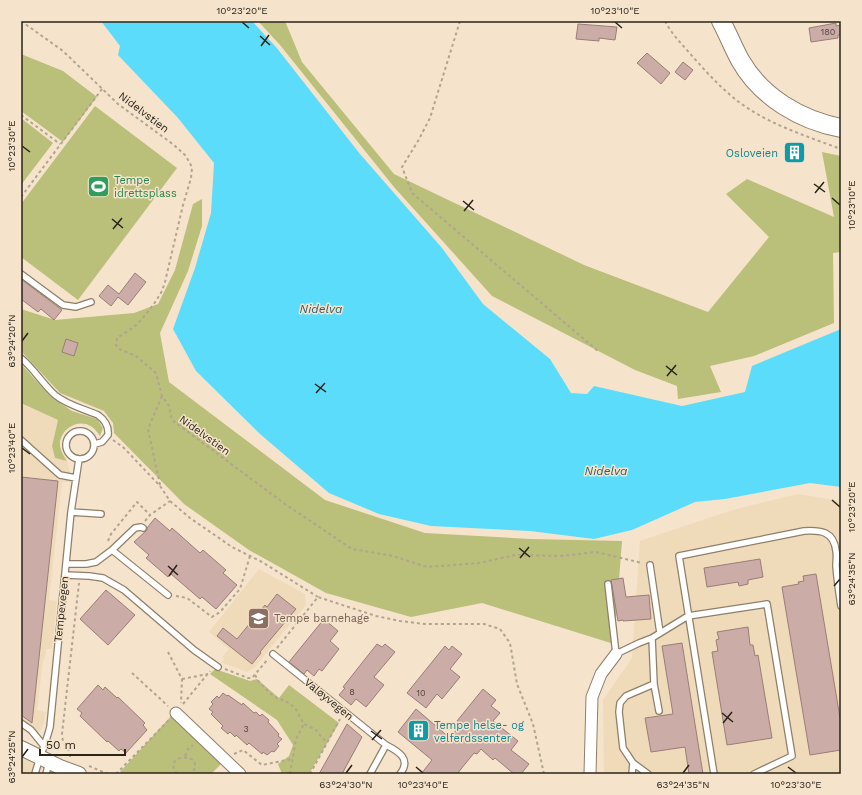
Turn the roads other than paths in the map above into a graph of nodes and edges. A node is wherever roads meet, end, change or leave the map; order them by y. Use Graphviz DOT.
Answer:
graph roads {
  1 [pos="722,21"];
  2 [pos="841,128"];
  3 [pos="21,274"];
  4 [pos="91,302"];
  5 [pos="21,358"];
  6 [pos="21,440"];
  7 [pos="95,444"];
  8 [pos="79,459"];
  9 [pos="76,478"];
  10 [pos="71,512"];
  11 [pos="100,514"];
  12 [pos="142,527"];
  13 [pos="112,550"];
  14 [pos="66,564"];
  15 [pos="650,565"];
  16 [pos="65,575"];
  17 [pos="608,584"];
  18 [pos="168,595"];
  19 [pos="841,606"];
  20 [pos="688,616"];
  21 [pos="660,633"];
  22 [pos="652,638"];
  23 [pos="273,654"];
  24 [pos="616,654"];
  25 [pos="218,667"];
  26 [pos="654,684"];
  27 [pos="178,710"];
  28 [pos="659,711"];
  29 [pos="21,723"];
  30 [pos="386,744"];
  31 [pos="21,748"];
  32 [pos="45,760"];
  33 [pos="632,763"];
  34 [pos="35,774"];
  35 [pos="79,774"];
  36 [pos="240,774"];
  37 [pos="370,774"];
  38 [pos="400,774"];
  39 [pos="590,774"];
  40 [pos="632,774"];
  41 [pos="648,774"];
  42 [pos="714,774"];
  43 [pos="754,774"];
  1 -- 2 [label="highway"];
  3 -- 4 [label="lane"];
  5 -- 7 [label="lane"];
  6 -- 9 [label="lane"];
  7 -- 8 [label="lane"];
  7 -- 8 [label="lane"];
  8 -- 9 [label="lane, Tempevegen"];
  9 -- 10 [label="lane, Tempevegen"];
  10 -- 11 [label="lane"];
  10 -- 14 [label="lane, Tempevegen"];
  12 -- 13 [label="lane"];
  13 -- 14 [label="lane"];
  13 -- 18 [label="lane"];
  14 -- 16 [label="lane, Tempevegen"];
  15 -- 21 [label="lane"];
  16 -- 25 [label="lane"];
  16 -- 32 [label="lane, Tempevegen"];
  17 -- 24 [label="lane"];
  19 -- 20 [label="lane"];
  20 -- 21 [label="lane"];
  20 -- 42 [label="lane"];
  20 -- 43 [label="lane"];
  21 -- 22 [label="lane"];
  22 -- 24 [label="lane"];
  22 -- 26 [label="lane"];
  23 -- 30 [label="lane, Valøyvegen"];
  24 -- 39 [label="street"];
  26 -- 28 [label="lane"];
  26 -- 33 [label="lane"];
  27 -- 36 [label="street"];
  29 -- 32 [label="lane"];
  30 -- 37 [label="lane"];
  30 -- 38 [label="lane, Valøyvegen"];
  31 -- 32 [label="street"];
  32 -- 34 [label="lane, Tempevegen"];
  32 -- 35 [label="street"];
  33 -- 40 [label="lane"];
  33 -- 41 [label="lane"];
}
